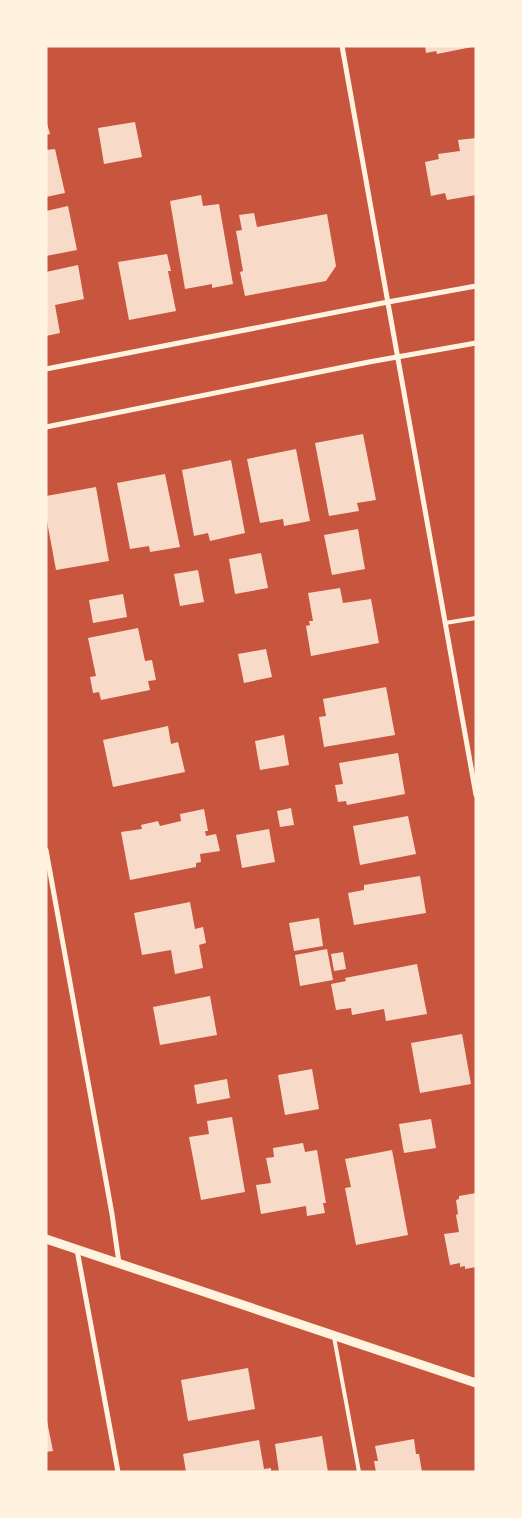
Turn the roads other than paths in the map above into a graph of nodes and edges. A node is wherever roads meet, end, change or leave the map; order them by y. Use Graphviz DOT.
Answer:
graph roads {
  1 [pos="342,46"];
  2 [pos="476,286"];
  3 [pos="388,302"];
  4 [pos="476,342"];
  5 [pos="397,356"];
  6 [pos="46,369"];
  7 [pos="46,427"];
  8 [pos="476,618"];
  9 [pos="445,623"];
  10 [pos="476,795"];
  11 [pos="46,850"];
  12 [pos="46,1239"];
  13 [pos="77,1250"];
  14 [pos="119,1264"];
  15 [pos="334,1335"];
  16 [pos="476,1383"];
  17 [pos="118,1472"];
  18 [pos="358,1472"];
  1 -- 3 [label="street"];
  2 -- 3 [label="street"];
  3 -- 5 [label="street"];
  3 -- 6 [label="street"];
  4 -- 5 [label="street"];
  5 -- 7 [label="street"];
  5 -- 9 [label="street"];
  8 -- 9 [label="lane"];
  9 -- 10 [label="street"];
  11 -- 14 [label="street"];
  12 -- 13 [label="street"];
  13 -- 14 [label="street"];
  13 -- 17 [label="street"];
  14 -- 15 [label="street"];
  15 -- 16 [label="street"];
  15 -- 18 [label="lane"];
}
